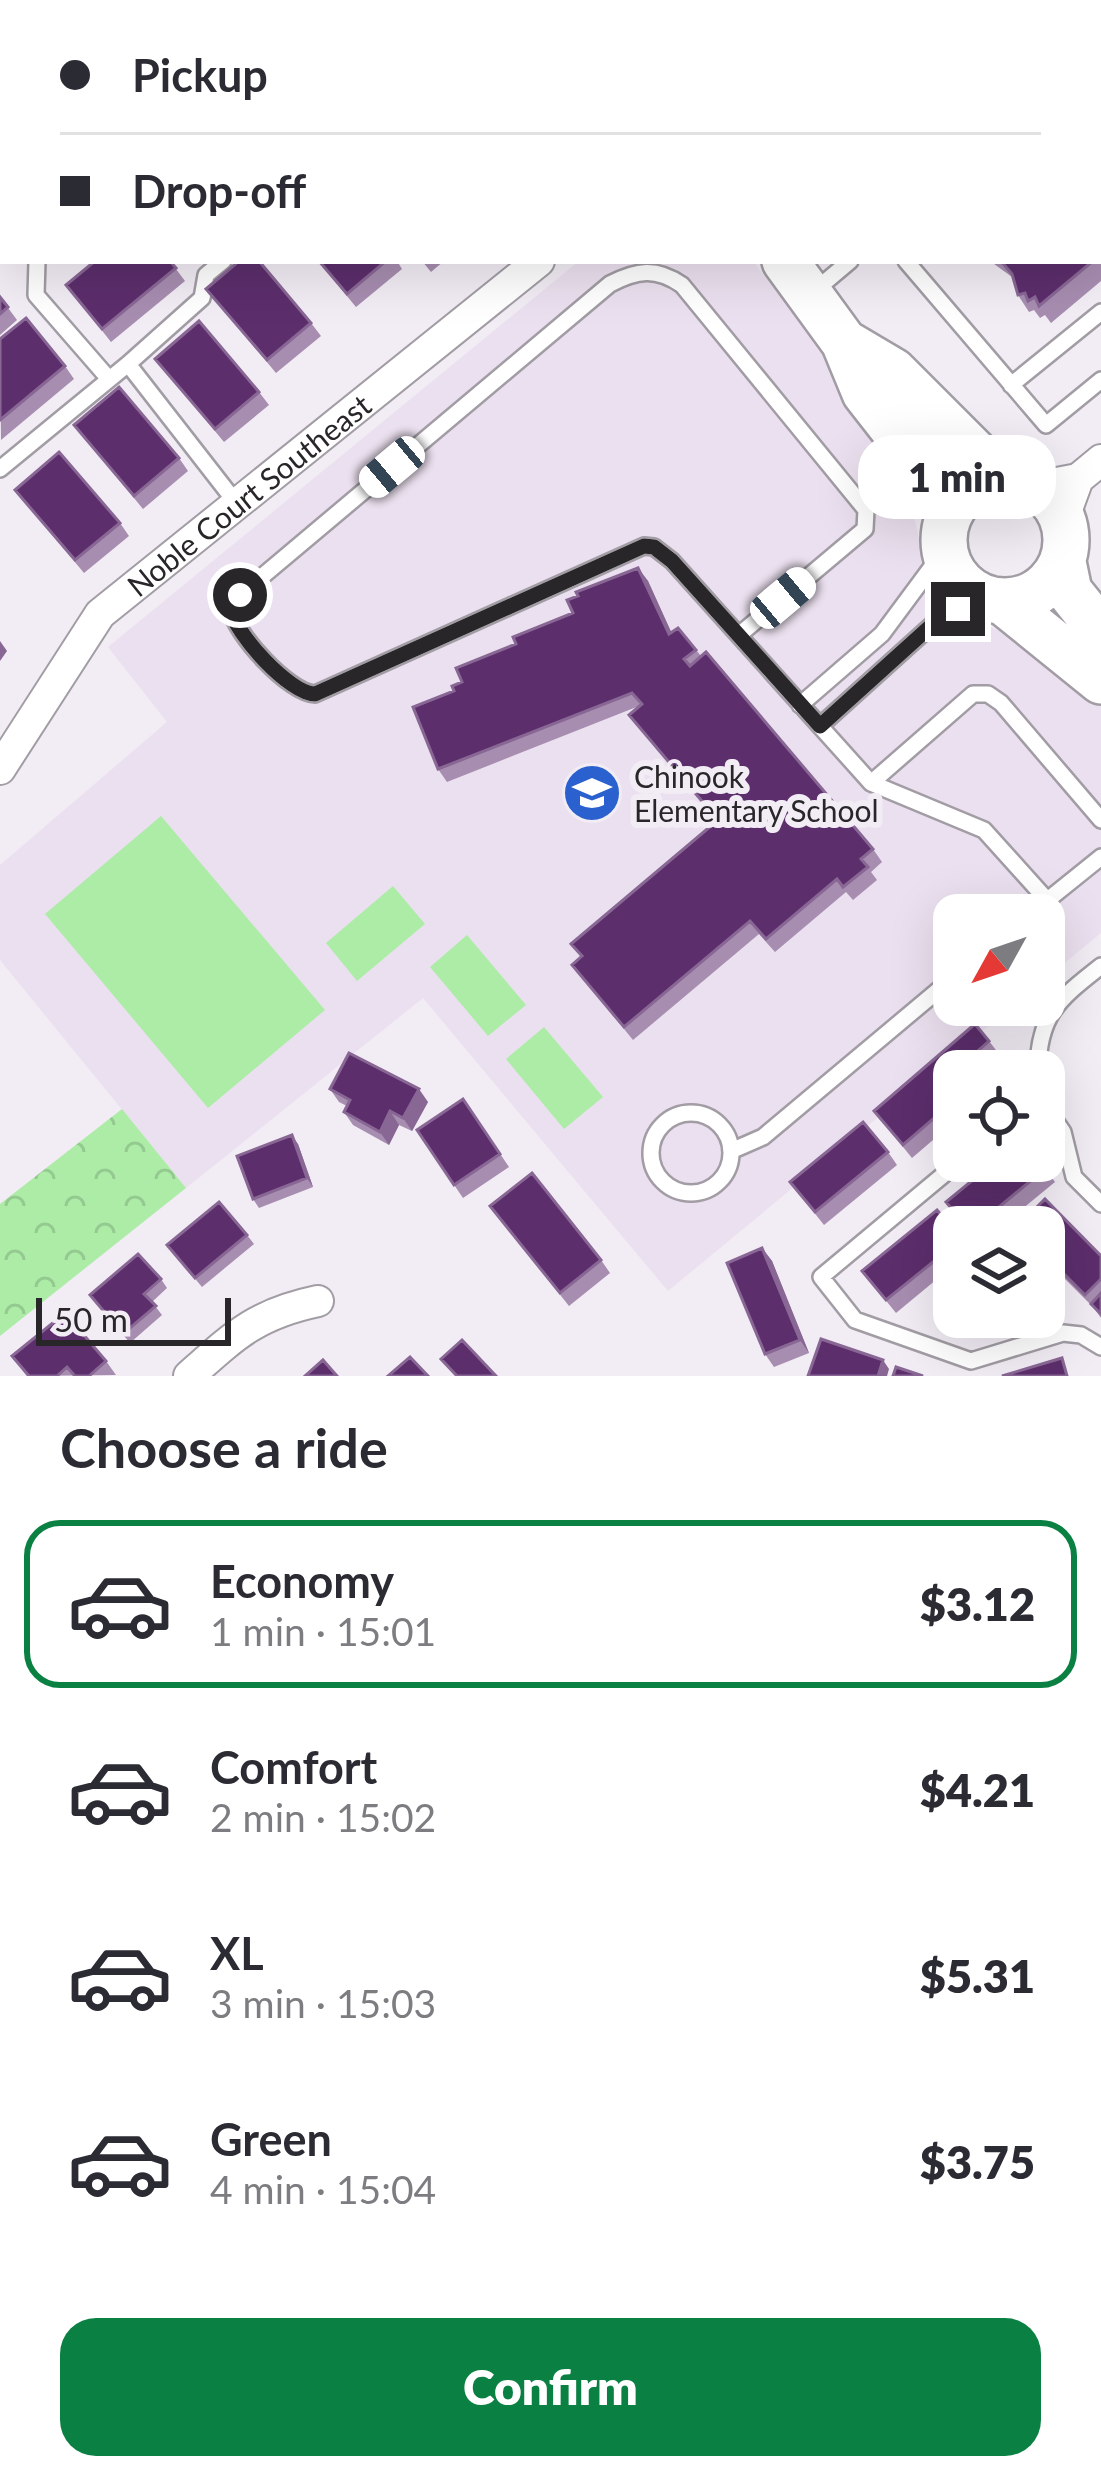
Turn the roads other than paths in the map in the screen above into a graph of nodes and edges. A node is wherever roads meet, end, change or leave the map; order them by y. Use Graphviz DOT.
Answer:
graph roads {
  1 [pos="37,264"];
  2 [pos="220,264"];
  3 [pos="535,264"];
  4 [pos="841,264"];
  5 [pos="908,264"];
  6 [pos="797,278"];
  7 [pos="1101,312"];
  8 [pos="844,342"];
  9 [pos="128,364"];
  10 [pos="109,379"];
  11 [pos="1101,380"];
  12 [pos="1011,385"];
  13 [pos="0,469"];
  14 [pos="1059,498"];
  15 [pos="237,504"];
  16 [pos="947,532"];
  17 [pos="993,599"];
  18 [pos="1101,631"];
  19 [pos="739,635"];
  20 [pos="1101,681"];
  21 [pos="800,705"];
  22 [pos="820,726"];
  23 [pos="0,770"];
  24 [pos="871,783"];
  25 [pos="1101,820"];
  26 [pos="1101,857"];
  27 [pos="1041,894"];
  28 [pos="1054,894"];
  29 [pos="1101,966"];
  30 [pos="933,995"];
  31 [pos="1038,1050"];
  32 [pos="1065,1136"];
  33 [pos="731,1151"];
  34 [pos="935,1182"];
  35 [pos="1101,1204"];
  36 [pos="318,1301"];
  37 [pos="1101,1347"];
  38 [pos="189,1376"];
  1 -- 10 [label="lane"];
  2 -- 9 [label="lane"];
  3 -- 15 [label="street, Noble Court Southeast"];
  4 -- 6 [label="lane"];
  5 -- 12 [label="lane"];
  6 -- 8 [label="main road"];
  7 -- 12 [label="lane"];
  8 -- 14 [label="main road"];
  8 -- 16 [label="main road"];
  9 -- 10 [label="lane"];
  9 -- 15 [label="lane"];
  10 -- 13 [label="lane"];
  11 -- 12 [label="lane"];
  14 -- 16 [label="main road"];
  14 -- 17 [label="main road"];
  14 -- 18 [label="main road"];
  15 -- 23 [label="street, Noble Court Southeast"];
  16 -- 17 [label="main road"];
  16 -- 21 [label="lane"];
  17 -- 20 [label="main road"];
  17 -- 22 [label="lane"];
  19 -- 19 [label="lane"];
  19 -- 21 [label="lane"];
  21 -- 22 [label="lane"];
  22 -- 24 [label="lane"];
  24 -- 25 [label="lane"];
  24 -- 27 [label="lane"];
  26 -- 28 [label="lane"];
  29 -- 31 [label="lane"];
  30 -- 33 [label="lane"];
  32 -- 35 [label="lane"];
  33 -- 33 [label="lane"];
  34 -- 37 [label="lane"];
  36 -- 38 [label="street"];
}
